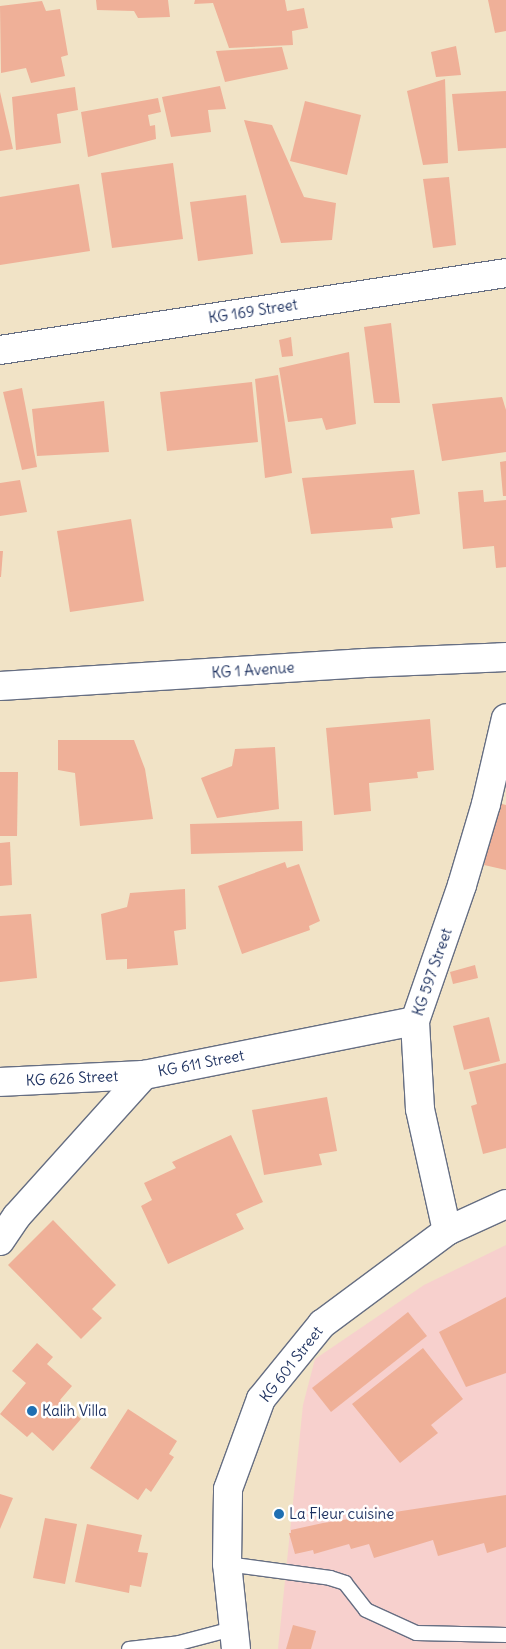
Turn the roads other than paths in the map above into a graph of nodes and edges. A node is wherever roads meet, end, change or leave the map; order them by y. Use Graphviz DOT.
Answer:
graph roads {
  1 [pos="506,273"];
  2 [pos="0,350"];
  3 [pos="506,657"];
  4 [pos="0,686"];
  5 [pos="506,718"];
  6 [pos="415,1021"];
  7 [pos="144,1074"];
  8 [pos="0,1082"];
  9 [pos="506,1204"];
  10 [pos="447,1231"];
  11 [pos="0,1241"];
  12 [pos="227,1564"];
  13 [pos="506,1635"];
  14 [pos="234,1639"];
  15 [pos="129,1649"];
  1 -- 2 [label="street, KG 169 Street"];
  3 -- 4 [label="street, KG 1 Avenue"];
  5 -- 6 [label="street, KG 597 Street"];
  6 -- 7 [label="street, KG 611 Street"];
  6 -- 10 [label="street, KG 597 Street"];
  7 -- 8 [label="street, KG 626 Street"];
  7 -- 11 [label="street, KG 611 Street"];
  9 -- 10 [label="street, KG 601 Street"];
  10 -- 12 [label="street, KG 601 Street"];
  12 -- 13 [label="lane"];
  12 -- 14 [label="street, KG 601 Street"];
  14 -- 15 [label="lane"];
}
